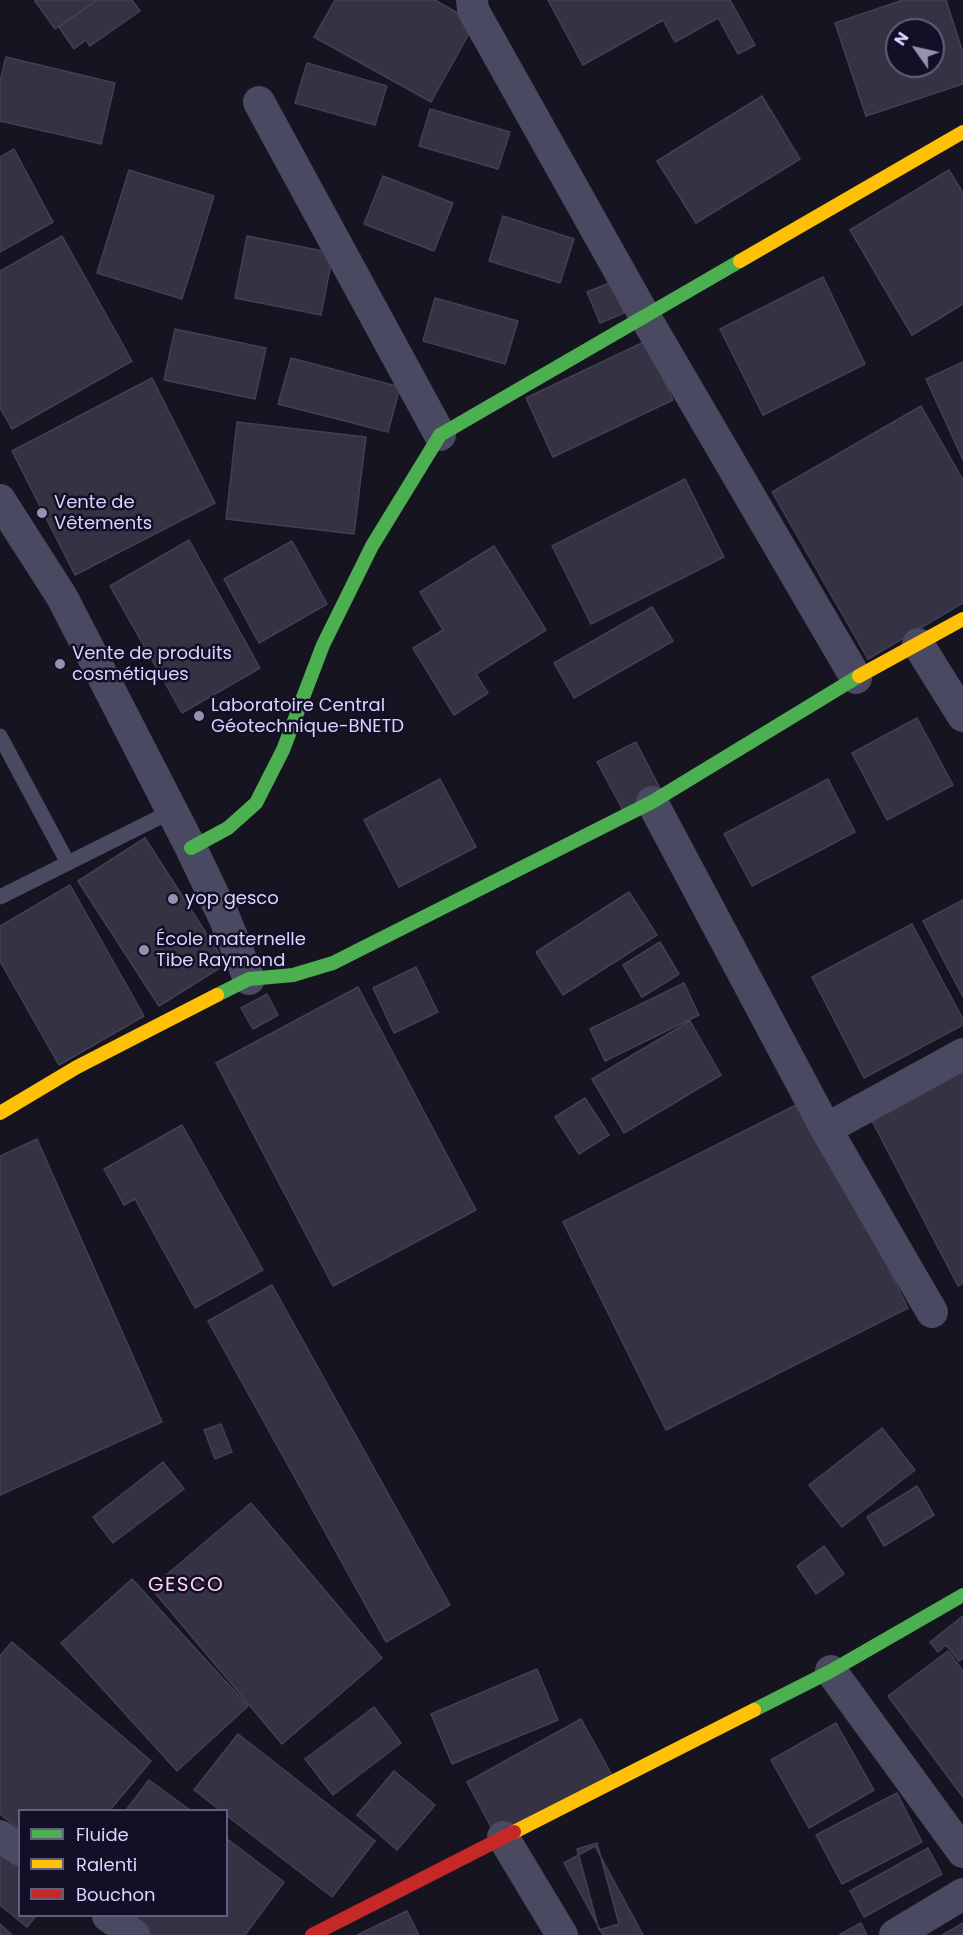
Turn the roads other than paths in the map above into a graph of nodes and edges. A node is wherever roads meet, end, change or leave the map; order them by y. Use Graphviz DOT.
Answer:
graph roads {
  1 [pos="472,0"];
  2 [pos="259,102"];
  3 [pos="963,132"];
  4 [pos="644,315"];
  5 [pos="440,435"];
  6 [pos="0,500"];
  7 [pos="963,618"];
  8 [pos="918,644"];
  9 [pos="856,678"];
  10 [pos="963,716"];
  11 [pos="0,735"];
  12 [pos="652,802"];
  13 [pos="172,811"];
  14 [pos="191,848"];
  15 [pos="68,863"];
  16 [pos="0,897"];
  17 [pos="249,978"];
  18 [pos="963,1054"];
  19 [pos="0,1113"];
  20 [pos="826,1129"];
  21 [pos="932,1312"];
  22 [pos="963,1594"];
  23 [pos="831,1671"];
  24 [pos="0,1836"];
  25 [pos="503,1837"];
  26 [pos="18,1849"];
  27 [pos="963,1852"];
  28 [pos="963,1894"];
  29 [pos="109,1917"];
  30 [pos="134,1935"];
  31 [pos="312,1935"];
  32 [pos="562,1935"];
  33 [pos="895,1935"];
  1 -- 4 [label="street"];
  2 -- 5 [label="street"];
  3 -- 4 [label="street"];
  4 -- 5 [label="street"];
  4 -- 9 [label="street"];
  5 -- 14 [label="street"];
  6 -- 13 [label="street"];
  7 -- 8 [label="street"];
  8 -- 9 [label="street"];
  8 -- 10 [label="street"];
  9 -- 12 [label="street"];
  11 -- 15 [label="lane"];
  12 -- 17 [label="street"];
  12 -- 20 [label="street"];
  13 -- 14 [label="street"];
  13 -- 15 [label="lane"];
  14 -- 17 [label="street"];
  15 -- 16 [label="lane"];
  17 -- 19 [label="street"];
  18 -- 20 [label="street"];
  20 -- 21 [label="street"];
  22 -- 23 [label="street"];
  23 -- 25 [label="street"];
  23 -- 27 [label="street"];
  24 -- 26 [label="street"];
  25 -- 31 [label="street"];
  25 -- 32 [label="street"];
  28 -- 33 [label="street"];
  29 -- 30 [label="street"];
}
